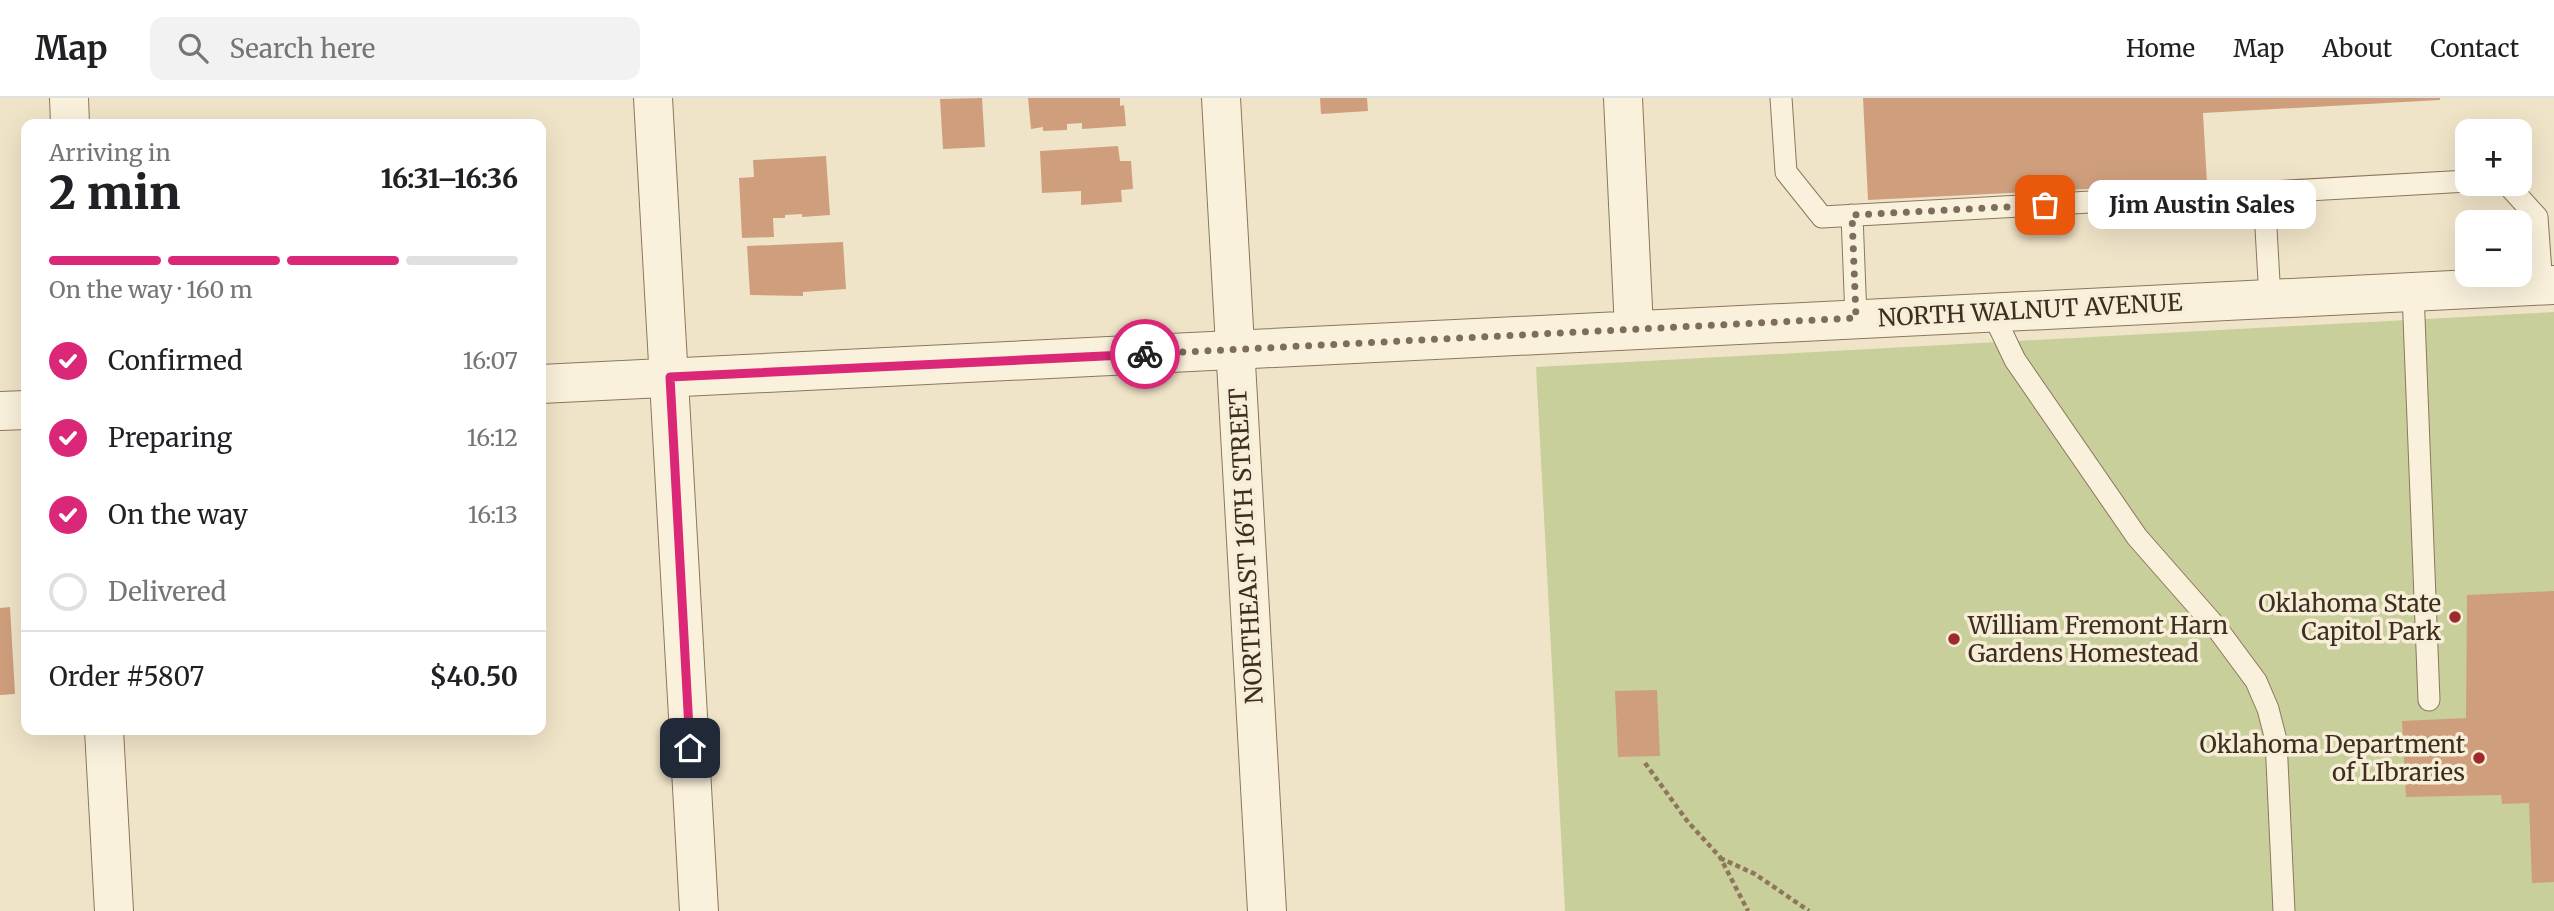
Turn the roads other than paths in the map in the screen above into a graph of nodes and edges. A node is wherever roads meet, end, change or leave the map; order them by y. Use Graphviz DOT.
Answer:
graph roads {
  1 [pos="69,98"];
  2 [pos="653,98"];
  3 [pos="1221,98"];
  4 [pos="1623,98"];
  5 [pos="1781,98"];
  6 [pos="70,119"];
  7 [pos="2455,182"];
  8 [pos="2264,193"];
  9 [pos="2518,196"];
  10 [pos="1852,215"];
  11 [pos="2548,286"];
  12 [pos="2413,292"];
  13 [pos="2270,299"];
  14 [pos="1992,312"];
  15 [pos="1856,318"];
  16 [pos="1634,329"];
  17 [pos="1235,350"];
  18 [pos="670,377"];
  19 [pos="546,384"];
  20 [pos="21,410"];
  21 [pos="0,411"];
  22 [pos="2429,699"];
  23 [pos="104,735"];
  24 [pos="114,911"];
  25 [pos="699,911"];
  26 [pos="1267,911"];
  27 [pos="2284,911"];
  1 -- 6 [label="street"];
  2 -- 18 [label="street"];
  3 -- 17 [label="street, NORTHEAST 16TH STREET"];
  4 -- 16 [label="street"];
  5 -- 10 [label="lane"];
  7 -- 8 [label="lane"];
  8 -- 10 [label="lane"];
  8 -- 13 [label="lane"];
  9 -- 11 [label="lane"];
  10 -- 15 [label="lane"];
  11 -- 12 [label="street, NORTH WALNUT AVENUE"];
  12 -- 13 [label="street, NORTH WALNUT AVENUE"];
  12 -- 22 [label="lane"];
  13 -- 14 [label="street, NORTH WALNUT AVENUE"];
  14 -- 15 [label="street, NORTH WALNUT AVENUE"];
  14 -- 27 [label="lane"];
  15 -- 16 [label="street, NORTH WALNUT AVENUE"];
  16 -- 17 [label="street, NORTH WALNUT AVENUE"];
  17 -- 18 [label="street, NORTH WALNUT AVENUE"];
  17 -- 26 [label="street, NORTHEAST 16TH STREET"];
  18 -- 19 [label="street, NORTH WALNUT AVENUE"];
  18 -- 25 [label="street"];
  20 -- 21 [label="street"];
  23 -- 24 [label="street"];
}
